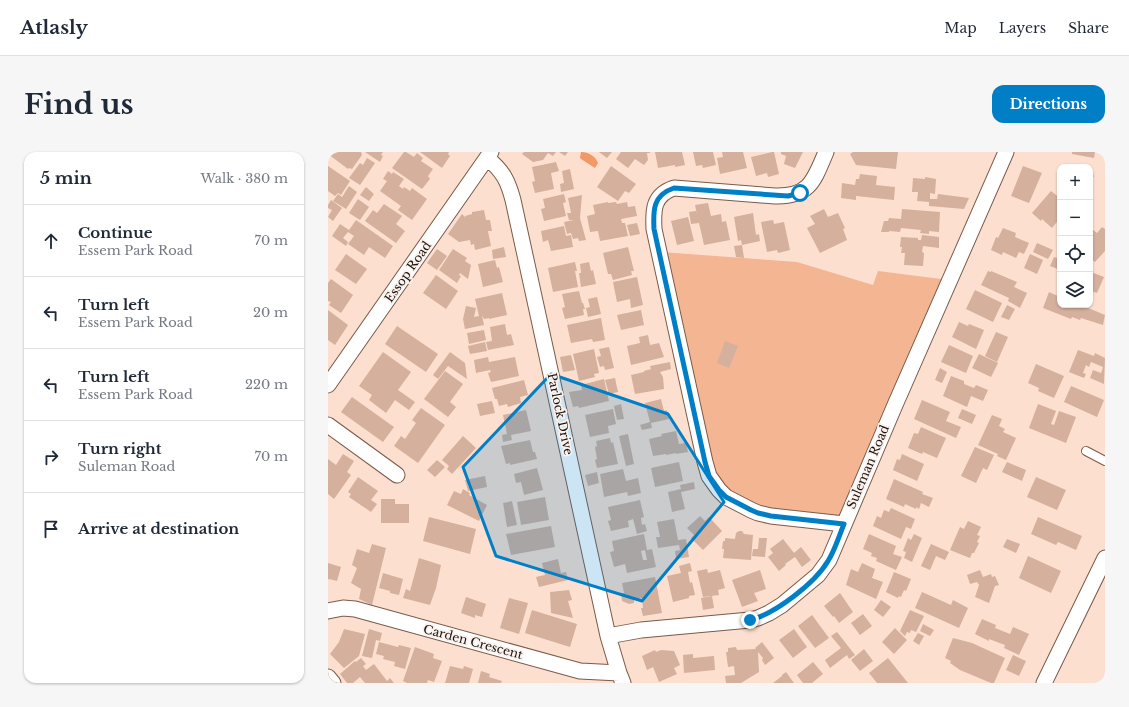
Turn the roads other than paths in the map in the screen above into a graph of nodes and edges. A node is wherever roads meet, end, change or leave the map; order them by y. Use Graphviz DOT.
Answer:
graph roads {
  1 [pos="826,152"];
  2 [pos="1006,152"];
  3 [pos="489,155"];
  4 [pos="328,386"];
  5 [pos="328,425"];
  6 [pos="1086,451"];
  7 [pos="1105,461"];
  8 [pos="397,474"];
  9 [pos="844,524"];
  10 [pos="1105,558"];
  11 [pos="328,612"];
  12 [pos="608,636"];
  13 [pos="328,677"];
  14 [pos="621,678"];
  15 [pos="333,683"];
  16 [pos="1044,683"];
  1 -- 9 [label="street"];
  2 -- 9 [label="street, Suleman Road"];
  3 -- 4 [label="street, Essop Road"];
  3 -- 12 [label="street, Parlock Drive"];
  5 -- 8 [label="street"];
  6 -- 7 [label="lane"];
  9 -- 12 [label="street, Suleman Road"];
  10 -- 16 [label="street"];
  11 -- 14 [label="street, Carden Crescent"];
  12 -- 14 [label="street, Parlock Drive"];
  13 -- 15 [label="street"];
}
